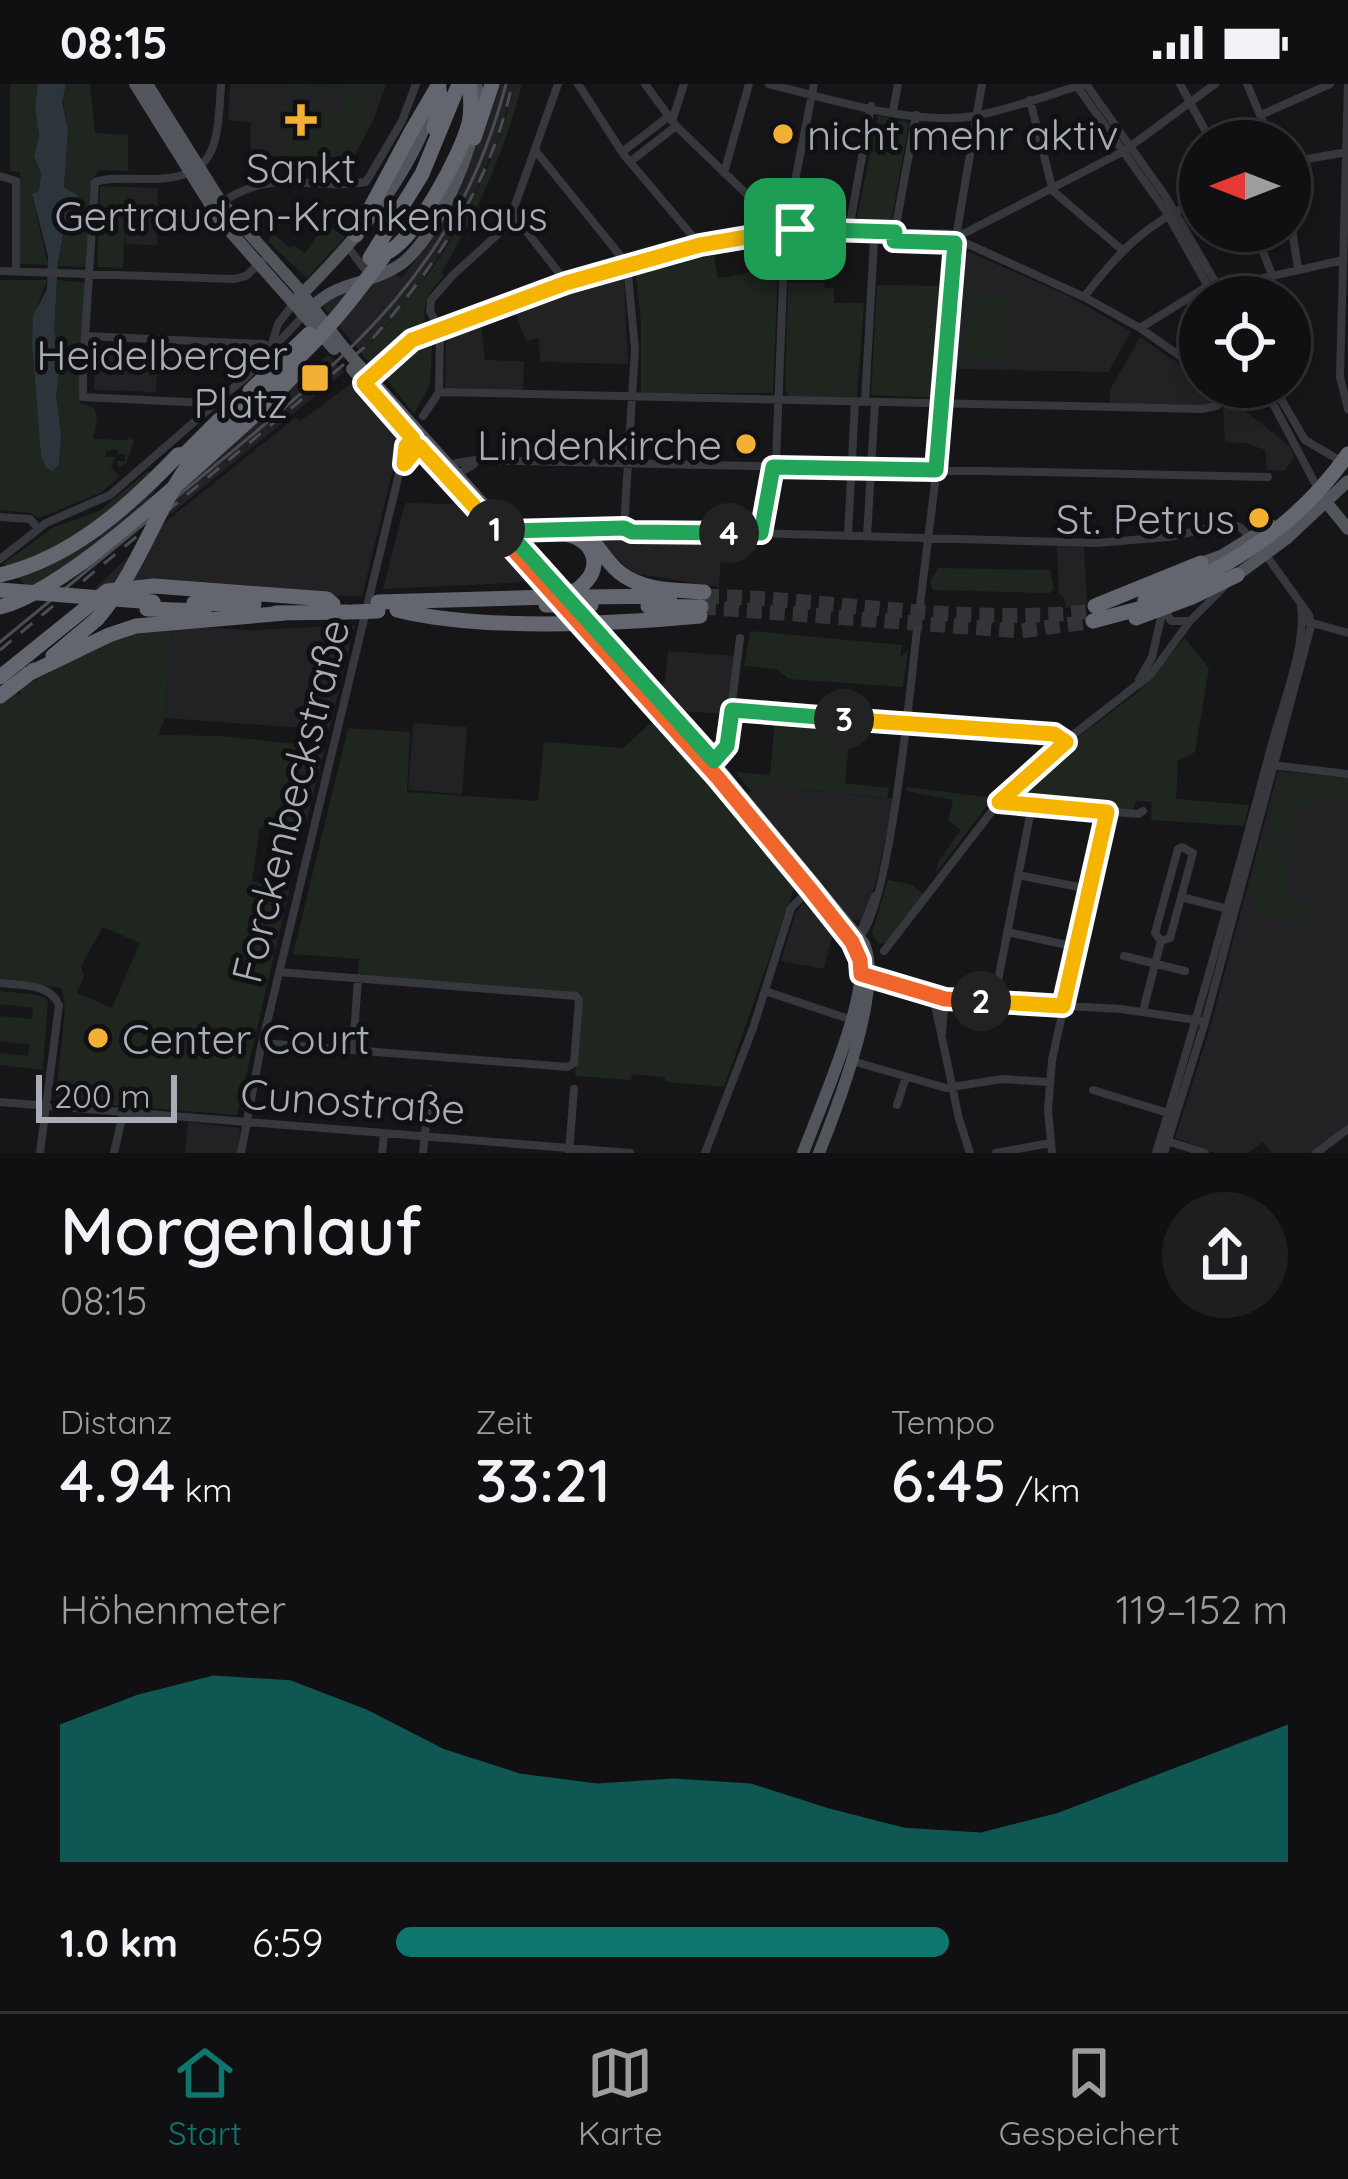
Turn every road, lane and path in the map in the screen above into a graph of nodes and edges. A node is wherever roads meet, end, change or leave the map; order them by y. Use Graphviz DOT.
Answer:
graph roads {
  1 [pos="135,84"];
  2 [pos="147,84"];
  3 [pos="221,84"];
  4 [pos="416,84"];
  5 [pos="438,84"];
  6 [pos="459,84"];
  7 [pos="471,84"];
  8 [pos="492,84"];
  9 [pos="558,84"];
  10 [pos="578,84"];
  11 [pos="645,84"];
  12 [pos="684,84"];
  13 [pos="749,84"];
  14 [pos="769,84"];
  15 [pos="898,84"];
  16 [pos="982,84"];
  17 [pos="1180,84"];
  18 [pos="1215,84"];
  19 [pos="1247,84"];
  20 [pos="1330,84"];
  21 [pos="1348,84"];
  22 [pos="1080,85"];
  23 [pos="813,89"];
  24 [pos="1030,100"];
  25 [pos="1190,103"];
  26 [pos="871,106"];
  27 [pos="893,111"];
  28 [pos="454,112"];
  29 [pos="916,115"];
  30 [pos="978,115"];
  31 [pos="1262,115"];
  32 [pos="1199,120"];
  33 [pos="1264,120"];
  34 [pos="672,121"];
  35 [pos="474,138"];
  36 [pos="1127,148"];
  37 [pos="535,150"];
  38 [pos="622,152"];
  39 [pos="1347,152"];
  40 [pos="1311,158"];
  41 [pos="630,163"];
  42 [pos="193,169"];
  43 [pos="724,174"];
  44 [pos="0,176"];
  45 [pos="1053,190"];
  46 [pos="217,206"];
  47 [pos="1179,209"];
  48 [pos="512,213"];
  49 [pos="1171,213"];
  50 [pos="785,232"];
  51 [pos="848,234"];
  52 [pos="895,236"];
  53 [pos="956,238"];
  54 [pos="874,240"];
  55 [pos="351,241"];
  56 [pos="700,245"];
  57 [pos="1121,249"];
  58 [pos="1263,252"];
  59 [pos="1295,252"];
  60 [pos="377,253"];
  61 [pos="1343,260"];
  62 [pos="263,261"];
  63 [pos="627,264"];
  64 [pos="1298,269"];
  65 [pos="0,271"];
  66 [pos="16,271"];
  67 [pos="91,274"];
  68 [pos="1272,274"];
  69 [pos="1207,276"];
  70 [pos="1265,276"];
  71 [pos="370,277"];
  72 [pos="566,283"];
  73 [pos="1084,297"];
  74 [pos="298,299"];
  75 [pos="1179,308"];
  76 [pos="308,311"];
  77 [pos="327,328"];
  78 [pos="1140,328"];
  79 [pos="440,330"];
  80 [pos="85,336"];
  81 [pos="271,348"];
  82 [pos="1179,355"];
  83 [pos="367,380"];
  84 [pos="439,392"];
  85 [pos="633,398"];
  86 [pos="779,401"];
  87 [pos="865,402"];
  88 [pos="944,404"];
  89 [pos="211,407"];
  90 [pos="1211,408"];
  91 [pos="1275,408"];
  92 [pos="1286,408"];
  93 [pos="1348,409"];
  94 [pos="423,416"];
  95 [pos="419,440"];
  96 [pos="185,454"];
  97 [pos="1346,460"];
  98 [pos="627,464"];
  99 [pos="773,467"];
  100 [pos="851,469"];
  101 [pos="871,469"];
  102 [pos="936,470"];
  103 [pos="450,473"];
  104 [pos="1268,477"];
  105 [pos="1348,481"];
  106 [pos="1316,485"];
  107 [pos="1326,503"];
  108 [pos="0,517"];
  109 [pos="38,528"];
  110 [pos="568,528"];
  111 [pos="624,528"];
  112 [pos="1348,529"];
  113 [pos="534,533"];
  114 [pos="761,533"];
  115 [pos="506,534"];
  116 [pos="848,535"];
  117 [pos="867,536"];
  118 [pos="1251,538"];
  119 [pos="928,540"];
  120 [pos="525,551"];
  121 [pos="1266,555"];
  122 [pos="1221,556"];
  123 [pos="0,559"];
  124 [pos="1201,562"];
  125 [pos="0,575"];
  126 [pos="1237,575"];
  127 [pos="0,598"];
  128 [pos="545,600"];
  129 [pos="702,603"];
  130 [pos="333,604"];
  131 [pos="150,605"];
  132 [pos="920,605"];
  133 [pos="378,607"];
  134 [pos="1164,607"];
  135 [pos="353,608"];
  136 [pos="583,608"];
  137 [pos="1141,609"];
  138 [pos="397,610"];
  139 [pos="286,613"];
  140 [pos="88,621"];
  141 [pos="616,621"];
  142 [pos="1190,621"];
  143 [pos="1307,622"];
  144 [pos="917,629"];
  145 [pos="1348,633"];
  146 [pos="1157,637"];
  147 [pos="603,638"];
  148 [pos="740,638"];
  149 [pos="1171,646"];
  150 [pos="28,674"];
  151 [pos="0,680"];
  152 [pos="1135,686"];
  153 [pos="0,696"];
  154 [pos="732,710"];
  155 [pos="906,723"];
  156 [pos="1066,742"];
  157 [pos="1270,764"];
  158 [pos="713,767"];
  159 [pos="1348,774"];
  160 [pos="999,802"];
  161 [pos="1032,806"];
  162 [pos="1143,811"];
  163 [pos="1107,812"];
  164 [pos="1018,875"];
  165 [pos="813,887"];
  166 [pos="1089,890"];
  167 [pos="1181,897"];
  168 [pos="1231,910"];
  169 [pos="1007,932"];
  170 [pos="856,939"];
  171 [pos="1161,941"];
  172 [pos="1076,947"];
  173 [pos="884,951"];
  174 [pos="1124,956"];
  175 [pos="1156,964"];
  176 [pos="1185,971"];
  177 [pos="279,972"];
  178 [pos="866,975"];
  179 [pos="358,978"];
  180 [pos="0,983"];
  181 [pos="765,992"];
  182 [pos="933,995"];
  183 [pos="945,999"];
  184 [pos="994,1001"];
  185 [pos="1063,1006"];
  186 [pos="1143,1012"];
  187 [pos="856,1021"];
  188 [pos="1202,1021"];
  189 [pos="942,1041"];
  190 [pos="262,1043"];
  191 [pos="352,1050"];
  192 [pos="852,1061"];
  193 [pos="906,1078"];
  194 [pos="1049,1082"];
  195 [pos="952,1088"];
  196 [pos="430,1089"];
  197 [pos="574,1089"];
  198 [pos="1093,1090"];
  199 [pos="0,1102"];
  200 [pos="897,1106"];
  201 [pos="49,1107"];
  202 [pos="123,1113"];
  203 [pos="1168,1113"];
  204 [pos="245,1123"];
  205 [pos="1348,1129"];
  206 [pos="384,1134"];
  207 [pos="425,1137"];
  208 [pos="1164,1140"];
  209 [pos="1051,1148"];
  210 [pos="570,1150"];
  211 [pos="40,1153"];
  212 [pos="114,1153"];
  213 [pos="241,1153"];
  214 [pos="382,1153"];
  215 [pos="423,1153"];
  216 [pos="631,1153"];
  217 [pos="705,1153"];
  218 [pos="803,1153"];
  219 [pos="819,1153"];
  220 [pos="970,1153"];
  221 [pos="996,1153"];
  222 [pos="1160,1153"];
  223 [pos="1205,1153"];
  224 [pos="1316,1153"];
  1 -- 42 [label="main road"];
  2 -- 42 [label="main road"];
  3 -- 42 [label="street"];
  4 -- 46 [label="street"];
  5 -- 55 [label="highway, bridge"];
  5 -- 55 [label="main road"];
  5 -- 60 [label="highway"];
  6 -- 28 [label="highway"];
  7 -- 28 [label="highway"];
  7 -- 35 [label="main road"];
  7 -- 60 [label="highway"];
  8 -- 35 [label="highway"];
  9 -- 37 [label="street"];
  10 -- 38 [label="street"];
  11 -- 34 [label="street"];
  12 -- 34 [label="street"];
  13 -- 43 [label="street"];
  14 -- 23 [label="street"];
  15 -- 27 [label="street"];
  16 -- 30 [label="street"];
  17 -- 25 [label="street"];
  18 -- 25 [label="street"];
  19 -- 31 [label="street"];
  20 -- 31 [label="street"];
  21 -- 39 [label="street"];
  22 -- 24 [label="street"];
  22 -- 36 [label="street"];
  23 -- 26 [label="street"];
  23 -- 50 [label="street"];
  24 -- 30 [label="street"];
  24 -- 45 [label="street"];
  25 -- 32 [label="street"];
  25 -- 36 [label="street"];
  26 -- 27 [label="street"];
  26 -- 51 [label="street"];
  27 -- 29 [label="street"];
  28 -- 60 [label="highway"];
  29 -- 30 [label="street"];
  29 -- 52 [label="street"];
  30 -- 53 [label="street"];
  31 -- 33 [label="street"];
  34 -- 38 [label="street"];
  34 -- 41 [label="street"];
  34 -- 43 [label="street"];
  35 -- 71 [label="main road"];
  36 -- 45 [label="street"];
  36 -- 49 [label="street"];
  37 -- 48 [label="street"];
  37 -- 63 [label="street"];
  38 -- 41 [label="street"];
  39 -- 40 [label="street"];
  39 -- 61 [label="street"];
  41 -- 56 [label="street"];
  42 -- 46 [label="main road"];
  42 -- 67 [label="street"];
  43 -- 50 [label="street"];
  44 -- 66 [label="street"];
  45 -- 53 [label="street"];
  45 -- 57 [label="street"];
  46 -- 62 [label="main road"];
  47 -- 49 [label="street"];
  48 -- 72 [label="street"];
  48 -- 79 [label="street"];
  49 -- 57 [label="street"];
  49 -- 69 [label="street"];
  50 -- 51 [label="street"];
  50 -- 56 [label="street"];
  50 -- 86 [label="street"];
  51 -- 52 [label="street"];
  51 -- 54 [label="street"];
  52 -- 53 [label="street"];
  52 -- 54 [label="street"];
  53 -- 73 [label="street"];
  53 -- 88 [label="street"];
  54 -- 87 [label="street"];
  55 -- 71 [label="street"];
  55 -- 74 [label="main road"];
  56 -- 63 [label="street"];
  57 -- 73 [label="street"];
  58 -- 68 [label="street"];
  59 -- 64 [label="street"];
  60 -- 77 [label="highway, bridge"];
  60 -- 96 [label="highway, bridge"];
  61 -- 64 [label="street"];
  61 -- 93 [label="street"];
  62 -- 67 [label="street"];
  62 -- 74 [label="main road"];
  63 -- 72 [label="street"];
  63 -- 85 [label="street"];
  64 -- 68 [label="street"];
  65 -- 66 [label="street"];
  66 -- 67 [label="street"];
  67 -- 80 [label="street"];
  68 -- 70 [label="street"];
  71 -- 76 [label="main road"];
  72 -- 79 [label="street"];
  73 -- 78 [label="street"];
  74 -- 76 [label="main road"];
  74 -- 81 [label="street"];
  75 -- 78 [label="street"];
  76 -- 81 [label="street"];
  76 -- 83 [label="main road, bridge"];
  77 -- 127 [label="highway, bridge"];
  77 -- 140 [label="highway, bridge"];
  78 -- 82 [label="street"];
  79 -- 83 [label="street"];
  79 -- 84 [label="street"];
  80 -- 81 [label="street"];
  80 -- 89 [label="street"];
  81 -- 89 [label="street"];
  83 -- 95 [label="main road"];
  84 -- 85 [label="street"];
  84 -- 94 [label="street"];
  85 -- 86 [label="street"];
  85 -- 98 [label="street"];
  86 -- 87 [label="street"];
  86 -- 99 [label="street"];
  87 -- 88 [label="street"];
  87 -- 100 [label="street"];
  87 -- 101 [label="street"];
  88 -- 90 [label="street"];
  88 -- 102 [label="street"];
  89 -- 109 [label="street"];
  91 -- 106 [label="street"];
  92 -- 97 [label="street"];
  95 -- 103 [label="main road"];
  95 -- 177 [label="street, Forckenbeckstraße"];
  96 -- 125 [label="highway"];
  96 -- 140 [label="highway, bridge"];
  97 -- 106 [label="main road"];
  97 -- 137 [label="highway, bridge"];
  98 -- 99 [label="street"];
  98 -- 103 [label="street"];
  98 -- 111 [label="street"];
  99 -- 100 [label="street"];
  99 -- 114 [label="street"];
  100 -- 101 [label="street"];
  100 -- 116 [label="street"];
  101 -- 102 [label="street"];
  101 -- 117 [label="street"];
  102 -- 104 [label="street"];
  102 -- 119 [label="street"];
  103 -- 115 [label="main road"];
  105 -- 107 [label="main road"];
  106 -- 107 [label="main road"];
  106 -- 118 [label="main road"];
  107 -- 112 [label="main road"];
  107 -- 121 [label="main road"];
  108 -- 109 [label="street"];
  109 -- 123 [label="street"];
  110 -- 111 [label="street"];
  110 -- 115 [label="main road"];
  110 -- 129 [label="highway"];
  111 -- 114 [label="street"];
  113 -- 115 [label="highway"];
  113 -- 120 [label="highway"];
  113 -- 136 [label="highway"];
  114 -- 116 [label="street"];
  115 -- 120 [label="main road"];
  115 -- 136 [label="main road"];
  116 -- 117 [label="street"];
  117 -- 119 [label="street"];
  118 -- 119 [label="street"];
  118 -- 121 [label="main road"];
  118 -- 122 [label="main road"];
  119 -- 132 [label="street"];
  120 -- 136 [label="main road"];
  121 -- 126 [label="main road"];
  121 -- 143 [label="street"];
  122 -- 124 [label="main road"];
  122 -- 134 [label="street"];
  124 -- 137 [label="highway"];
  126 -- 137 [label="highway, bridge"];
  126 -- 142 [label="street"];
  127 -- 131 [label="highway, bridge"];
  128 -- 133 [label="highway"];
  128 -- 136 [label="highway, bridge"];
  128 -- 138 [label="highway"];
  129 -- 136 [label="highway"];
  129 -- 141 [label="highway"];
  130 -- 131 [label="highway"];
  130 -- 135 [label="highway"];
  130 -- 151 [label="highway"];
  131 -- 139 [label="highway"];
  133 -- 135 [label="highway, bridge"];
  133 -- 138 [label="highway"];
  134 -- 142 [label="street"];
  134 -- 146 [label="street"];
  135 -- 139 [label="highway"];
  136 -- 138 [label="highway"];
  136 -- 141 [label="highway"];
  136 -- 147 [label="main road"];
  136 -- 158 [label="main road"];
  139 -- 150 [label="highway"];
  140 -- 150 [label="highway"];
  140 -- 151 [label="highway"];
  141 -- 147 [label="highway"];
  142 -- 149 [label="street"];
  143 -- 145 [label="street"];
  143 -- 157 [label="street"];
  144 -- 155 [label="street"];
  146 -- 149 [label="street"];
  146 -- 152 [label="street"];
  147 -- 158 [label="main road"];
  148 -- 154 [label="street"];
  149 -- 152 [label="street"];
  150 -- 153 [label="highway"];
  152 -- 156 [label="street"];
  154 -- 155 [label="street"];
  154 -- 158 [label="street"];
  155 -- 156 [label="street"];
  155 -- 170 [label="street"];
  156 -- 160 [label="street"];
  157 -- 159 [label="street"];
  157 -- 168 [label="street"];
  158 -- 165 [label="main road"];
  160 -- 161 [label="street"];
  160 -- 173 [label="street"];
  161 -- 163 [label="street"];
  161 -- 164 [label="street"];
  162 -- 163 [label="street"];
  163 -- 166 [label="street"];
  164 -- 166 [label="street"];
  164 -- 169 [label="street"];
  165 -- 170 [label="main road"];
  165 -- 181 [label="street"];
  166 -- 172 [label="street"];
  167 -- 168 [label="street"];
  167 -- 171 [label="street"];
  167 -- 171 [label="street"];
  168 -- 188 [label="street"];
  169 -- 172 [label="street"];
  169 -- 184 [label="street"];
  170 -- 178 [label="main road"];
  171 -- 175 [label="street"];
  172 -- 185 [label="street"];
  174 -- 175 [label="street"];
  175 -- 176 [label="street"];
  175 -- 186 [label="street"];
  177 -- 179 [label="street"];
  177 -- 190 [label="street, Forckenbeckstraße"];
  178 -- 182 [label="street"];
  178 -- 187 [label="main road"];
  179 -- 191 [label="street"];
  179 -- 191 [label="street"];
  180 -- 201 [label="street"];
  181 -- 187 [label="street"];
  181 -- 217 [label="street"];
  182 -- 183 [label="street"];
  182 -- 189 [label="street"];
  183 -- 184 [label="street"];
  183 -- 189 [label="street"];
  184 -- 185 [label="street"];
  185 -- 186 [label="street"];
  185 -- 194 [label="street"];
  186 -- 188 [label="street"];
  187 -- 192 [label="main road"];
  187 -- 218 [label="main road"];
  188 -- 203 [label="street"];
  188 -- 208 [label="street"];
  189 -- 195 [label="street"];
  190 -- 191 [label="street"];
  190 -- 204 [label="street, Forckenbeckstraße"];
  192 -- 193 [label="street"];
  192 -- 219 [label="main road"];
  193 -- 195 [label="street"];
  193 -- 200 [label="street"];
  194 -- 195 [label="street"];
  194 -- 209 [label="street"];
  195 -- 220 [label="street"];
  196 -- 207 [label="street"];
  197 -- 210 [label="street"];
  198 -- 203 [label="street"];
  199 -- 201 [label="street, Cunostraße"];
  201 -- 202 [label="street, Cunostraße"];
  201 -- 211 [label="street"];
  202 -- 204 [label="street, Cunostraße"];
  202 -- 212 [label="street"];
  203 -- 208 [label="street"];
  204 -- 206 [label="street, Cunostraße"];
  204 -- 213 [label="street, Forckenbeckstraße"];
  205 -- 224 [label="street"];
  206 -- 207 [label="street, Cunostraße"];
  206 -- 214 [label="street"];
  207 -- 210 [label="street, Cunostraße"];
  207 -- 215 [label="street"];
  208 -- 222 [label="street"];
  208 -- 223 [label="street"];
  209 -- 221 [label="street"];
  210 -- 216 [label="street, Cunostraße"];
}
